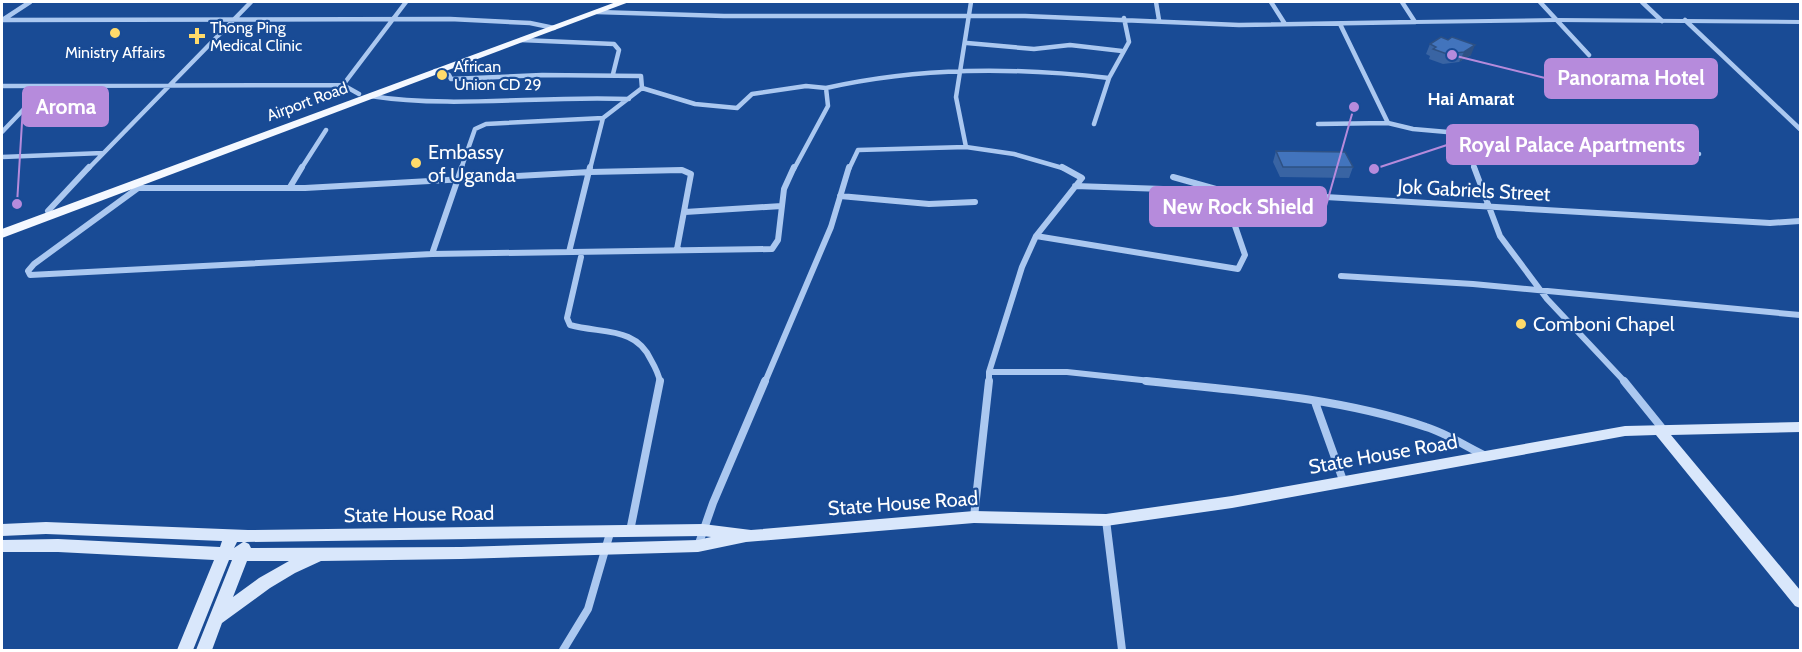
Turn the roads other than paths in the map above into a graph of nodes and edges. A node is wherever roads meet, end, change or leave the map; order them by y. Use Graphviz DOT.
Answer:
graph roads {
  1 [pos="30,2"];
  2 [pos="251,2"];
  3 [pos="406,2"];
  4 [pos="611,2"];
  5 [pos="624,2"];
  6 [pos="971,2"];
  7 [pos="1156,2"];
  8 [pos="1271,2"];
  9 [pos="1402,2"];
  10 [pos="1540,2"];
  11 [pos="1642,2"];
  12 [pos="597,12"];
  13 [pos="971,16"];
  14 [pos="1124,18"];
  15 [pos="392,19"];
  16 [pos="231,20"];
  17 [pos="1159,20"];
  18 [pos="1556,20"];
  19 [pos="1685,20"];
  20 [pos="2,21"];
  21 [pos="1662,21"];
  22 [pos="1415,22"];
  23 [pos="1800,22"];
  24 [pos="1285,24"];
  25 [pos="1340,24"];
  26 [pos="550,27"];
  27 [pos="520,40"];
  28 [pos="967,43"];
  29 [pos="1122,51"];
  30 [pos="1589,55"];
  31 [pos="435,71"];
  32 [pos="958,71"];
  33 [pos="613,74"];
  34 [pos="1109,78"];
  35 [pos="168,84"];
  36 [pos="343,85"];
  37 [pos="2,86"];
  38 [pos="45,86"];
  39 [pos="642,88"];
  40 [pos="826,88"];
  41 [pos="364,95"];
  42 [pos="629,99"];
  43 [pos="603,118"];
  44 [pos="1388,123"];
  45 [pos="1094,124"];
  46 [pos="1318,124"];
  47 [pos="1800,129"];
  48 [pos="326,130"];
  49 [pos="2,132"];
  50 [pos="1462,134"];
  51 [pos="966,147"];
  52 [pos="104,153"];
  53 [pos="1699,154"];
  54 [pos="2,157"];
  55 [pos="590,172"];
  56 [pos="1173,177"];
  57 [pos="458,179"];
  58 [pos="138,186"];
  59 [pos="1075,186"];
  60 [pos="290,187"];
  61 [pos="840,196"];
  62 [pos="975,202"];
  63 [pos="782,206"];
  64 [pos="1491,207"];
  65 [pos="48,212"];
  66 [pos="685,212"];
  67 [pos="1800,221"];
  68 [pos="2,227"];
  69 [pos="2,234"];
  70 [pos="1036,236"];
  71 [pos="676,249"];
  72 [pos="569,252"];
  73 [pos="432,254"];
  74 [pos="581,257"];
  75 [pos="1341,276"];
  76 [pos="1541,291"];
  77 [pos="1800,315"];
  78 [pos="989,372"];
  79 [pos="1316,402"];
  80 [pos="1800,427"];
  81 [pos="1660,428"];
  82 [pos="1487,456"];
  83 [pos="1344,483"];
  84 [pos="974,517"];
  85 [pos="1106,520"];
  86 [pos="2,530"];
  87 [pos="127,530"];
  88 [pos="703,530"];
  89 [pos="630,531"];
  90 [pos="610,533"];
  91 [pos="240,536"];
  92 [pos="751,536"];
  93 [pos="2,546"];
  94 [pos="115,546"];
  95 [pos="698,546"];
  96 [pos="605,549"];
  97 [pos="224,554"];
  98 [pos="242,554"];
  99 [pos="325,554"];
  100 [pos="1800,601"];
  101 [pos="217,618"];
  102 [pos="185,651"];
  103 [pos="204,651"];
  104 [pos="563,651"];
  105 [pos="1122,651"];
  1 -- 20 [label="street"];
  2 -- 16 [label="street"];
  3 -- 15 [label="street"];
  4 -- 26 [label="main road, Airport Road"];
  5 -- 12 [label="main road, Airport Road"];
  6 -- 13 [label="street"];
  7 -- 17 [label="street"];
  8 -- 24 [label="street"];
  9 -- 22 [label="street"];
  10 -- 18 [label="street"];
  11 -- 21 [label="street"];
  12 -- 13 [label="street"];
  12 -- 26 [label="main road, Airport Road"];
  13 -- 14 [label="street"];
  13 -- 28 [label="street"];
  14 -- 17 [label="street"];
  14 -- 29 [label="street"];
  15 -- 16 [label="street"];
  15 -- 26 [label="street"];
  15 -- 36 [label="street"];
  16 -- 20 [label="street"];
  16 -- 35 [label="street"];
  17 -- 25 [label="street"];
  18 -- 21 [label="street"];
  18 -- 22 [label="street"];
  18 -- 30 [label="street"];
  19 -- 21 [label="street"];
  19 -- 23 [label="street"];
  19 -- 47 [label="street"];
  22 -- 25 [label="street"];
  25 -- 44 [label="street"];
  26 -- 27 [label="main road, Airport Road"];
  26 -- 41 [label="main road, Airport Road"];
  27 -- 31 [label="main road, Airport Road"];
  27 -- 33 [label="street"];
  28 -- 29 [label="street"];
  28 -- 32 [label="street"];
  29 -- 34 [label="street"];
  31 -- 33 [label="street"];
  31 -- 41 [label="main road, Airport Road"];
  32 -- 34 [label="street"];
  32 -- 40 [label="street"];
  32 -- 51 [label="street"];
  33 -- 39 [label="street"];
  34 -- 45 [label="street"];
  35 -- 36 [label="street"];
  35 -- 38 [label="street"];
  35 -- 52 [label="street"];
  36 -- 41 [label="street"];
  37 -- 38 [label="street"];
  38 -- 49 [label="street"];
  39 -- 40 [label="street"];
  39 -- 42 [label="street"];
  40 -- 63 [label="street"];
  41 -- 42 [label="street"];
  41 -- 58 [label="main road, Airport Road"];
  41 -- 65 [label="main road, Airport Road"];
  42 -- 43 [label="street"];
  43 -- 55 [label="street"];
  43 -- 57 [label="street"];
  44 -- 46 [label="street"];
  44 -- 50 [label="street"];
  48 -- 60 [label="street"];
  50 -- 53 [label="street"];
  50 -- 64 [label="street"];
  51 -- 59 [label="street"];
  51 -- 61 [label="street"];
  52 -- 54 [label="street"];
  52 -- 65 [label="street"];
  55 -- 57 [label="street"];
  55 -- 66 [label="street"];
  55 -- 72 [label="street"];
  56 -- 70 [label="street"];
  57 -- 60 [label="street"];
  57 -- 73 [label="street"];
  58 -- 60 [label="street"];
  58 -- 69 [label="main road, Airport Road"];
  58 -- 73 [label="street"];
  59 -- 64 [label="street, Jok Gabriels Street"];
  59 -- 70 [label="street"];
  61 -- 62 [label="street"];
  61 -- 88 [label="street"];
  63 -- 66 [label="street"];
  63 -- 71 [label="street"];
  64 -- 67 [label="street, Jok Gabriels Street"];
  64 -- 76 [label="street"];
  65 -- 68 [label="main road, Airport Road"];
  66 -- 71 [label="street"];
  70 -- 78 [label="street"];
  71 -- 72 [label="street"];
  72 -- 73 [label="street"];
  74 -- 89 [label="street"];
  75 -- 76 [label="street"];
  76 -- 77 [label="street"];
  76 -- 81 [label="street"];
  78 -- 79 [label="street"];
  78 -- 84 [label="street"];
  79 -- 82 [label="street"];
  79 -- 83 [label="street"];
  80 -- 81 [label="main road, State House Road"];
  81 -- 82 [label="main road, State House Road"];
  81 -- 100 [label="main road"];
  82 -- 83 [label="main road, State House Road"];
  83 -- 85 [label="main road, State House Road"];
  84 -- 85 [label="main road, State House Road"];
  84 -- 92 [label="main road, State House Road"];
  85 -- 105 [label="street"];
  86 -- 87 [label="main road, State House Road"];
  87 -- 91 [label="main road, State House Road"];
  87 -- 94 [label="main road"];
  88 -- 89 [label="main road, State House Road"];
  88 -- 92 [label="main road, State House Road"];
  88 -- 95 [label="street"];
  89 -- 90 [label="main road, State House Road"];
  90 -- 91 [label="main road, State House Road"];
  90 -- 96 [label="street"];
  91 -- 97 [label="main road"];
  91 -- 98 [label="main road"];
  92 -- 95 [label="main road"];
  93 -- 94 [label="main road"];
  94 -- 97 [label="main road"];
  95 -- 96 [label="main road"];
  96 -- 99 [label="main road"];
  96 -- 104 [label="street"];
  97 -- 98 [label="main road"];
  97 -- 102 [label="main road"];
  98 -- 99 [label="main road"];
  98 -- 101 [label="main road"];
  99 -- 101 [label="main road"];
  101 -- 103 [label="main road"];
}
